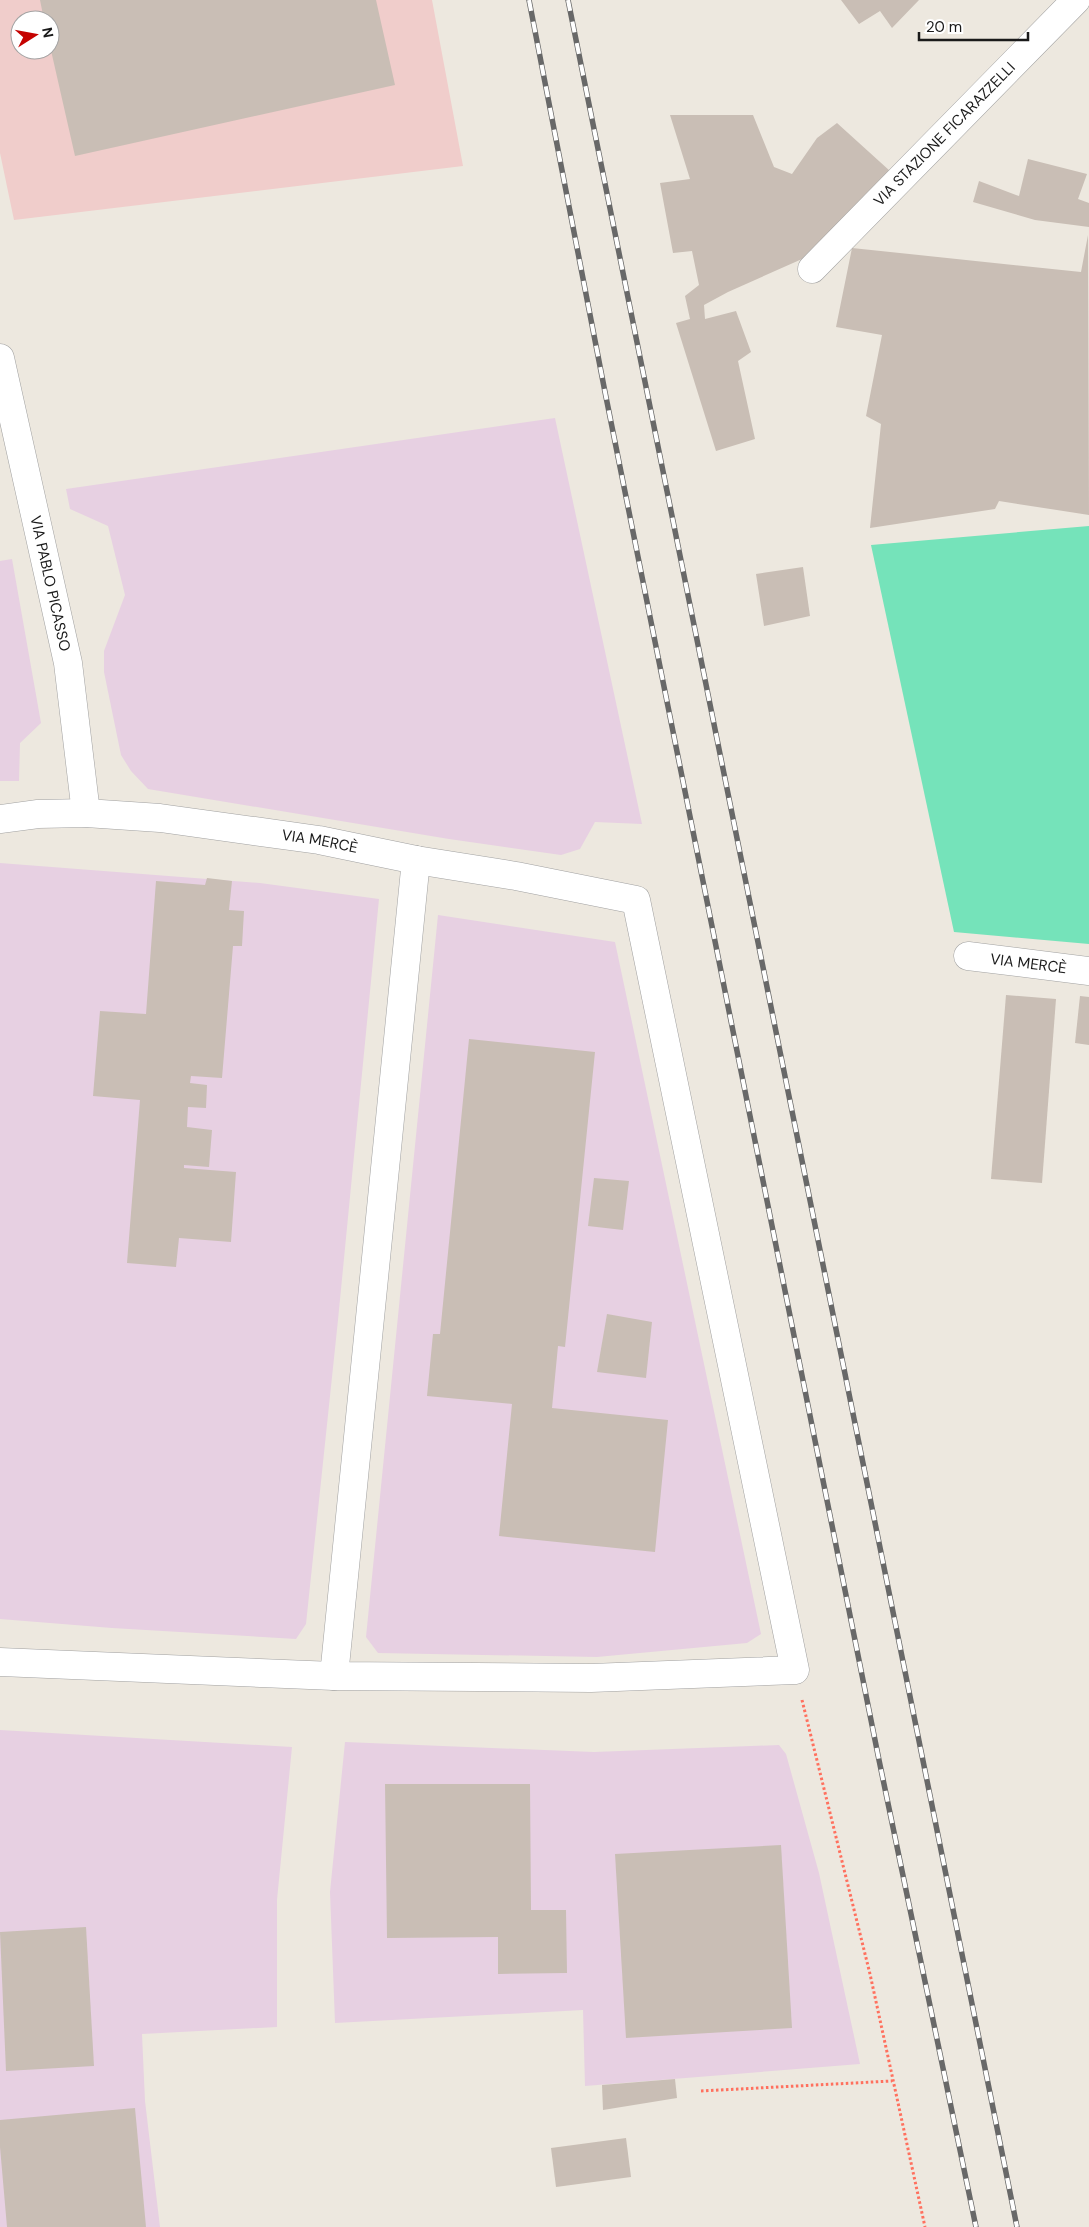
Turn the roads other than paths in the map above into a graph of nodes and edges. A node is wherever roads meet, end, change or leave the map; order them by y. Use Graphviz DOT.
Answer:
graph roads {
  1 [pos="1076,0"];
  2 [pos="812,269"];
  3 [pos="0,358"];
  4 [pos="86,813"];
  5 [pos="0,819"];
  6 [pos="416,860"];
  7 [pos="968,956"];
  8 [pos="1089,971"];
  9 [pos="0,1662"];
  10 [pos="334,1676"];
  1 -- 2 [label="street, VIA STAZIONE FICARAZZELLI"];
  3 -- 4 [label="street, VIA PABLO PICASSO"];
  4 -- 5 [label="street, VIA MERCÈ"];
  4 -- 6 [label="street, VIA MERCÈ"];
  6 -- 10 [label="street"];
  6 -- 10 [label="street, VIA MERCÈ"];
  7 -- 8 [label="street, VIA MERCÈ"];
  9 -- 10 [label="street"];
}
